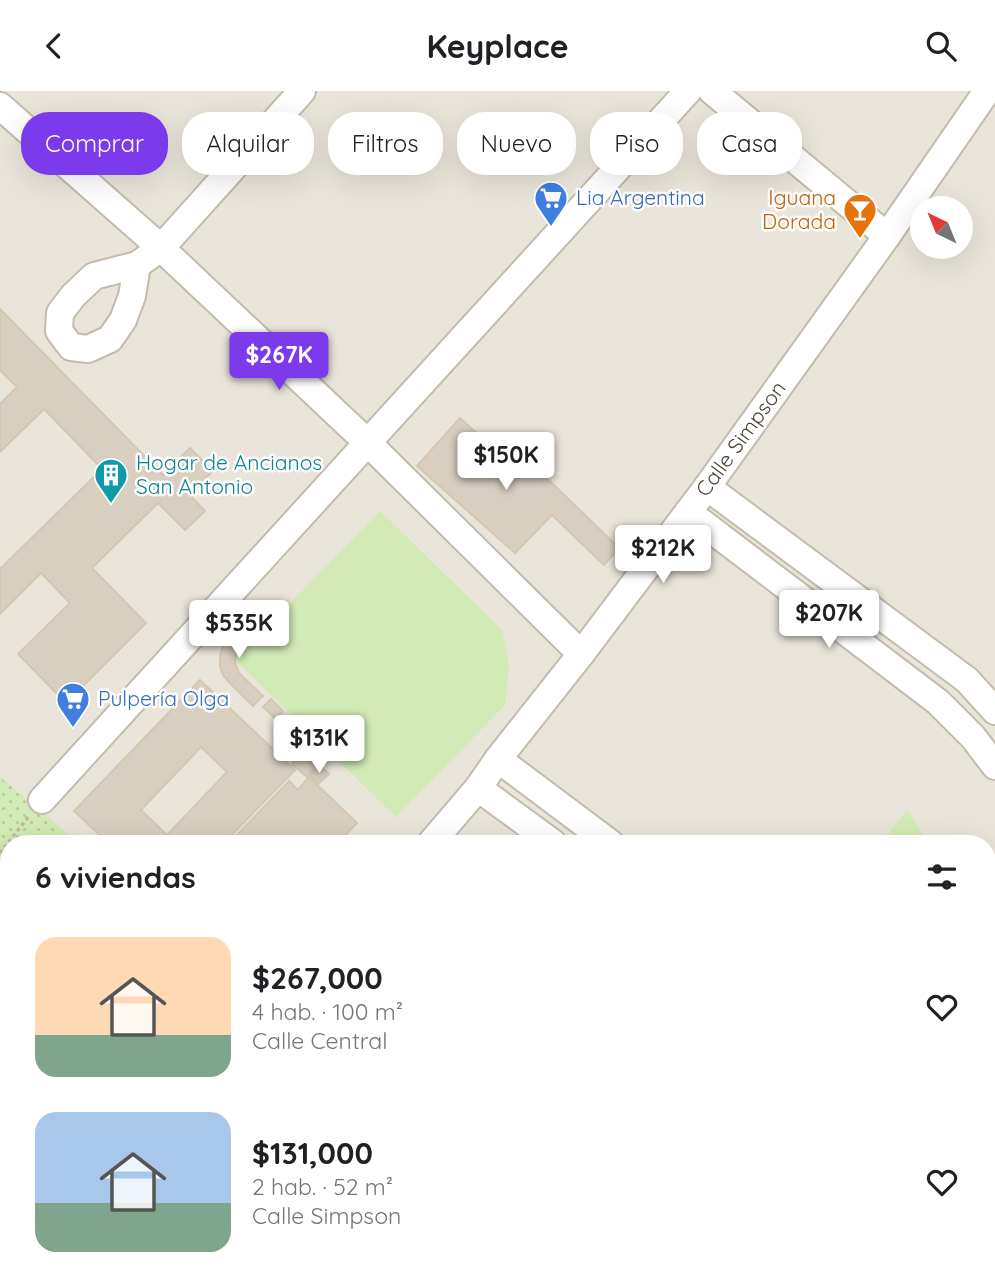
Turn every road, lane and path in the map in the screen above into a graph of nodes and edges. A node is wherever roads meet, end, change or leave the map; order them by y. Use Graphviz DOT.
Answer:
graph roads {
  1 [pos="302,91"];
  2 [pos="688,91"];
  3 [pos="712,91"];
  4 [pos="987,91"];
  5 [pos="0,106"];
  6 [pos="887,236"];
  7 [pos="161,248"];
  8 [pos="136,265"];
  9 [pos="368,443"];
  10 [pos="707,487"];
  11 [pos="688,513"];
  12 [pos="894,625"];
  13 [pos="874,653"];
  14 [pos="581,655"];
  15 [pos="995,711"];
  16 [pos="498,759"];
  17 [pos="995,766"];
  18 [pos="478,788"];
  19 [pos="42,800"];
  20 [pos="14,835"];
  21 [pos="438,835"];
  22 [pos="542,835"];
  23 [pos="599,835"];
  1 -- 7 [label="street"];
  2 -- 9 [label="street"];
  3 -- 6 [label="street"];
  4 -- 6 [label="street, Calle Simpson"];
  5 -- 7 [label="street"];
  6 -- 10 [label="street, Calle Simpson"];
  7 -- 8 [label="street"];
  7 -- 9 [label="street"];
  9 -- 14 [label="street"];
  9 -- 19 [label="street"];
  10 -- 11 [label="street, Calle Simpson"];
  10 -- 12 [label="street"];
  11 -- 13 [label="street"];
  11 -- 14 [label="street, Calle Simpson"];
  12 -- 13 [label="street"];
  12 -- 15 [label="street"];
  13 -- 17 [label="street"];
  14 -- 16 [label="street, Calle Simpson"];
  16 -- 18 [label="street, Calle Simpson"];
  16 -- 23 [label="street"];
  18 -- 21 [label="street, Calle Simpson"];
  18 -- 22 [label="street"];
  19 -- 20 [label="path"];
}
